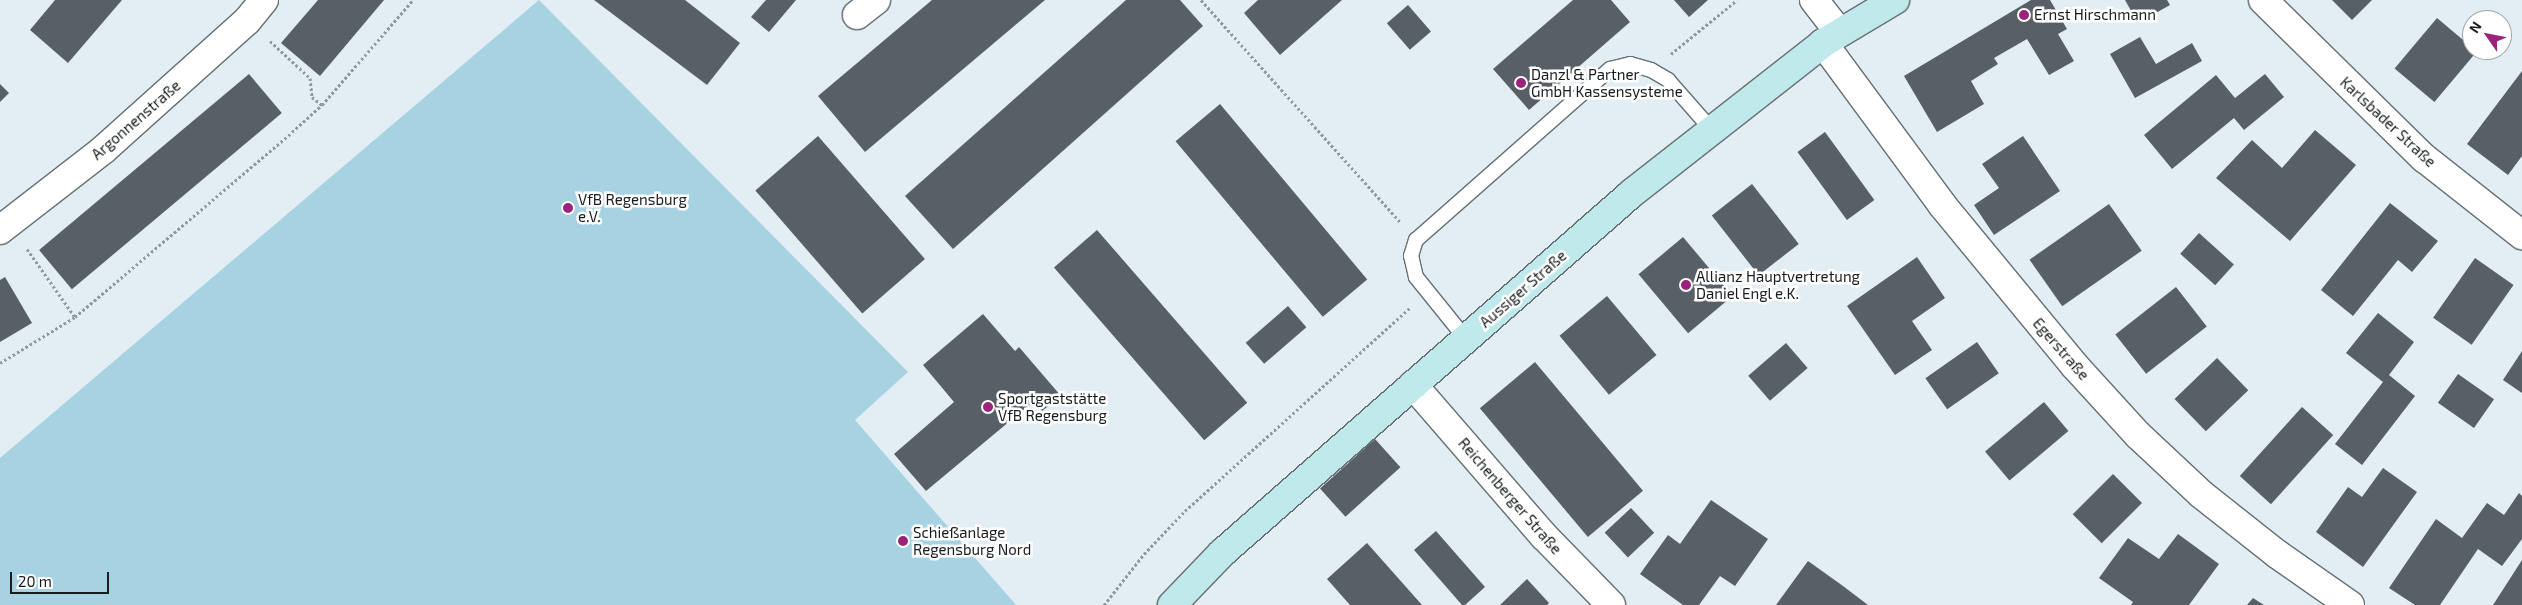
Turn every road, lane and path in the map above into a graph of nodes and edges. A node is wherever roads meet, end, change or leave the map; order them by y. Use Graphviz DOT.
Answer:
graph roads {
  1 [pos="264,0"];
  2 [pos="413,0"];
  3 [pos="1201,0"];
  4 [pos="1738,0"];
  5 [pos="1814,0"];
  6 [pos="1895,0"];
  7 [pos="2263,0"];
  8 [pos="247,21"];
  9 [pos="1831,37"];
  10 [pos="1652,70"];
  11 [pos="322,105"];
  12 [pos="1711,129"];
  13 [pos="5,227"];
  14 [pos="2522,236"];
  15 [pos="1416,240"];
  16 [pos="1428,292"];
  17 [pos="75,316"];
  18 [pos="1466,339"];
  19 [pos="0,363"];
  20 [pos="1413,385"];
  21 [pos="1104,605"];
  22 [pos="1172,605"];
  23 [pos="1611,605"];
  24 [pos="2350,605"];
  1 -- 8 [label="street, Argonnenstraße"];
  2 -- 11 [label="path"];
  3 -- 15 [label="path"];
  4 -- 10 [label="path"];
  5 -- 9 [label="street, Egerstraße"];
  6 -- 9 [label="street, Aussiger Straße"];
  7 -- 14 [label="street, Karlsbader Straße"];
  8 -- 11 [label="path"];
  8 -- 13 [label="street, Argonnenstraße"];
  9 -- 12 [label="street, Aussiger Straße"];
  9 -- 24 [label="street, Egerstraße"];
  10 -- 12 [label="lane"];
  10 -- 15 [label="lane"];
  11 -- 17 [label="path"];
  12 -- 18 [label="street, Aussiger Straße"];
  13 -- 17 [label="path"];
  15 -- 16 [label="lane"];
  16 -- 18 [label="lane"];
  16 -- 21 [label="path"];
  17 -- 19 [label="path"];
  18 -- 20 [label="street, Aussiger Straße"];
  20 -- 22 [label="street, Aussiger Straße"];
  20 -- 23 [label="street, Reichenberger Straße"];
}
